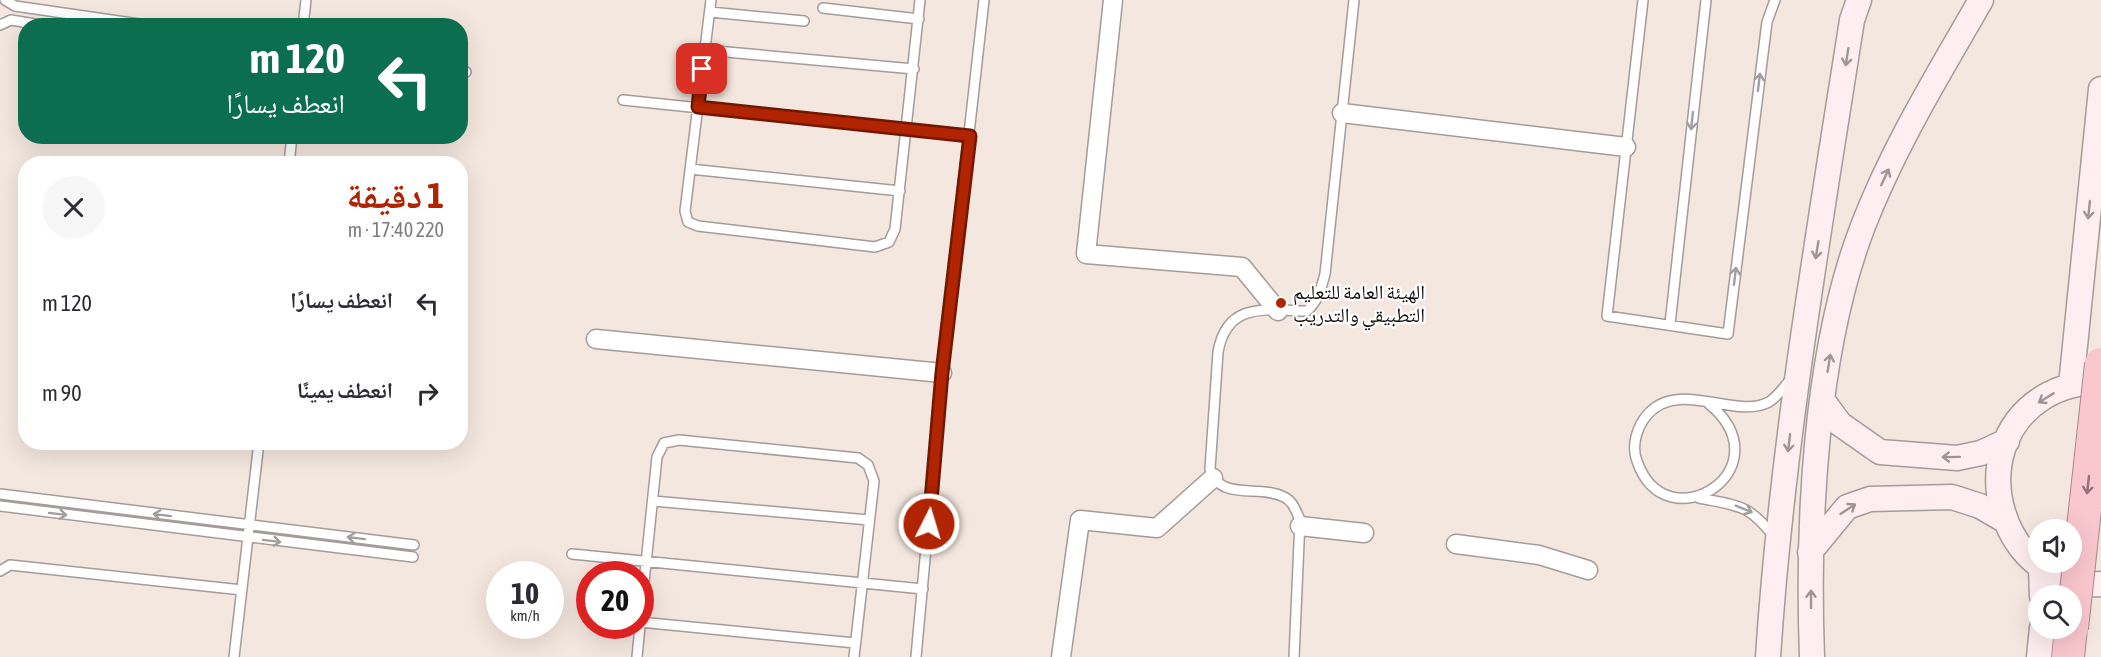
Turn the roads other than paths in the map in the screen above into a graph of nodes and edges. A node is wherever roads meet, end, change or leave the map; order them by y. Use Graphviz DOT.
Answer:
graph roads {
  1 [pos="6,0"];
  2 [pos="306,0"];
  3 [pos="711,0"];
  4 [pos="920,0"];
  5 [pos="984,0"];
  6 [pos="1113,0"];
  7 [pos="1354,0"];
  8 [pos="1643,0"];
  9 [pos="1706,0"];
  10 [pos="1775,0"];
  11 [pos="1981,0"];
  12 [pos="1852,7"];
  13 [pos="823,8"];
  14 [pos="710,12"];
  15 [pos="98,18"];
  16 [pos="304,18"];
  17 [pos="919,19"];
  18 [pos="18,21"];
  19 [pos="804,21"];
  20 [pos="0,25"];
  21 [pos="705,50"];
  22 [pos="914,69"];
  23 [pos="2101,89"];
  24 [pos="623,100"];
  25 [pos="698,107"];
  26 [pos="1342,113"];
  27 [pos="907,130"];
  28 [pos="970,136"];
  29 [pos="1626,147"];
  30 [pos="690,170"];
  31 [pos="900,191"];
  32 [pos="1278,310"];
  33 [pos="1670,324"];
  34 [pos="596,339"];
  35 [pos="2101,364"];
  36 [pos="1798,370"];
  37 [pos="942,373"];
  38 [pos="2101,380"];
  39 [pos="2071,385"];
  40 [pos="1823,401"];
  41 [pos="1708,403"];
  42 [pos="2007,441"];
  43 [pos="258,450"];
  44 [pos="1213,478"];
  45 [pos="0,494"];
  46 [pos="1699,498"];
  47 [pos="653,501"];
  48 [pos="0,507"];
  49 [pos="869,520"];
  50 [pos="2004,520"];
  51 [pos="250,526"];
  52 [pos="1300,526"];
  53 [pos="1364,533"];
  54 [pos="248,538"];
  55 [pos="1777,541"];
  56 [pos="1456,544"];
  57 [pos="414,545"];
  58 [pos="1810,552"];
  59 [pos="572,554"];
  60 [pos="2028,555"];
  61 [pos="413,557"];
  62 [pos="638,561"];
  63 [pos="647,561"];
  64 [pos="654,563"];
  65 [pos="1588,570"];
  66 [pos="0,572"];
  67 [pos="2053,573"];
  68 [pos="862,583"];
  69 [pos="2101,584"];
  70 [pos="2076,585"];
  71 [pos="923,589"];
  72 [pos="242,590"];
  73 [pos="654,624"];
  74 [pos="639,639"];
  75 [pos="2041,639"];
  76 [pos="2070,639"];
  77 [pos="855,643"];
  78 [pos="234,657"];
  79 [pos="637,657"];
  80 [pos="854,657"];
  81 [pos="916,657"];
  82 [pos="1061,657"];
  83 [pos="1294,657"];
  84 [pos="1768,657"];
  85 [pos="1812,657"];
  86 [pos="2039,657"];
  87 [pos="2068,657"];
  1 -- 15 [label="lane"];
  2 -- 16 [label="lane"];
  3 -- 14 [label="lane"];
  4 -- 17 [label="lane"];
  5 -- 28 [label="lane"];
  6 -- 32 [label="street"];
  7 -- 26 [label="lane"];
  8 -- 29 [label="lane"];
  9 -- 33 [label="lane, one-way"];
  33 -- 10 [label="lane, one-way"];
  40 -- 11 [label="street, one-way"];
  12 -- 36 [label="street, one-way"];
  13 -- 17 [label="lane"];
  14 -- 19 [label="lane"];
  14 -- 21 [label="lane"];
  17 -- 22 [label="lane"];
  18 -- 20 [label="lane"];
  21 -- 22 [label="lane"];
  21 -- 25 [label="lane"];
  22 -- 27 [label="lane"];
  23 -- 39 [label="street, one-way"];
  24 -- 25 [label="lane"];
  25 -- 27 [label="lane"];
  25 -- 30 [label="lane"];
  26 -- 29 [label="street"];
  26 -- 32 [label="lane"];
  27 -- 28 [label="lane"];
  27 -- 31 [label="lane"];
  28 -- 37 [label="lane"];
  29 -- 33 [label="lane"];
  30 -- 31 [label="lane"];
  30 -- 31 [label="lane"];
  32 -- 44 [label="lane"];
  34 -- 37 [label="street"];
  35 -- 70 [label="highway, one-way, bridge"];
  36 -- 41 [label="lane"];
  36 -- 55 [label="street, one-way"];
  37 -- 71 [label="lane"];
  38 -- 39 [label="street"];
  39 -- 42 [label="street, one-way"];
  42 -- 40 [label="street, one-way"];
  40 -- 58 [label="street"];
  41 -- 46 [label="lane"];
  41 -- 46 [label="lane"];
  42 -- 50 [label="street"];
  43 -- 51 [label="lane"];
  44 -- 52 [label="lane"];
  44 -- 82 [label="street"];
  51 -- 45 [label="lane, one-way"];
  46 -- 55 [label="lane, one-way"];
  47 -- 49 [label="lane"];
  47 -- 49 [label="lane"];
  47 -- 63 [label="lane"];
  48 -- 54 [label="lane, one-way"];
  49 -- 68 [label="lane"];
  58 -- 50 [label="street, one-way"];
  50 -- 60 [label="street"];
  51 -- 54 [label="lane"];
  57 -- 51 [label="lane, one-way"];
  52 -- 53 [label="street"];
  52 -- 83 [label="lane"];
  54 -- 61 [label="lane, one-way"];
  54 -- 72 [label="lane"];
  55 -- 84 [label="street"];
  56 -- 65 [label="street"];
  85 -- 58 [label="street, one-way"];
  59 -- 62 [label="lane"];
  64 -- 68 [label="lane"];
  66 -- 72 [label="lane"];
  67 -- 69 [label="street"];
  68 -- 71 [label="lane"];
  68 -- 77 [label="lane"];
  71 -- 81 [label="lane"];
  72 -- 78 [label="lane"];
  73 -- 77 [label="lane"];
  74 -- 79 [label="lane"];
  75 -- 86 [label="street"];
  76 -- 87 [label="highway"];
  77 -- 80 [label="lane"];
}
